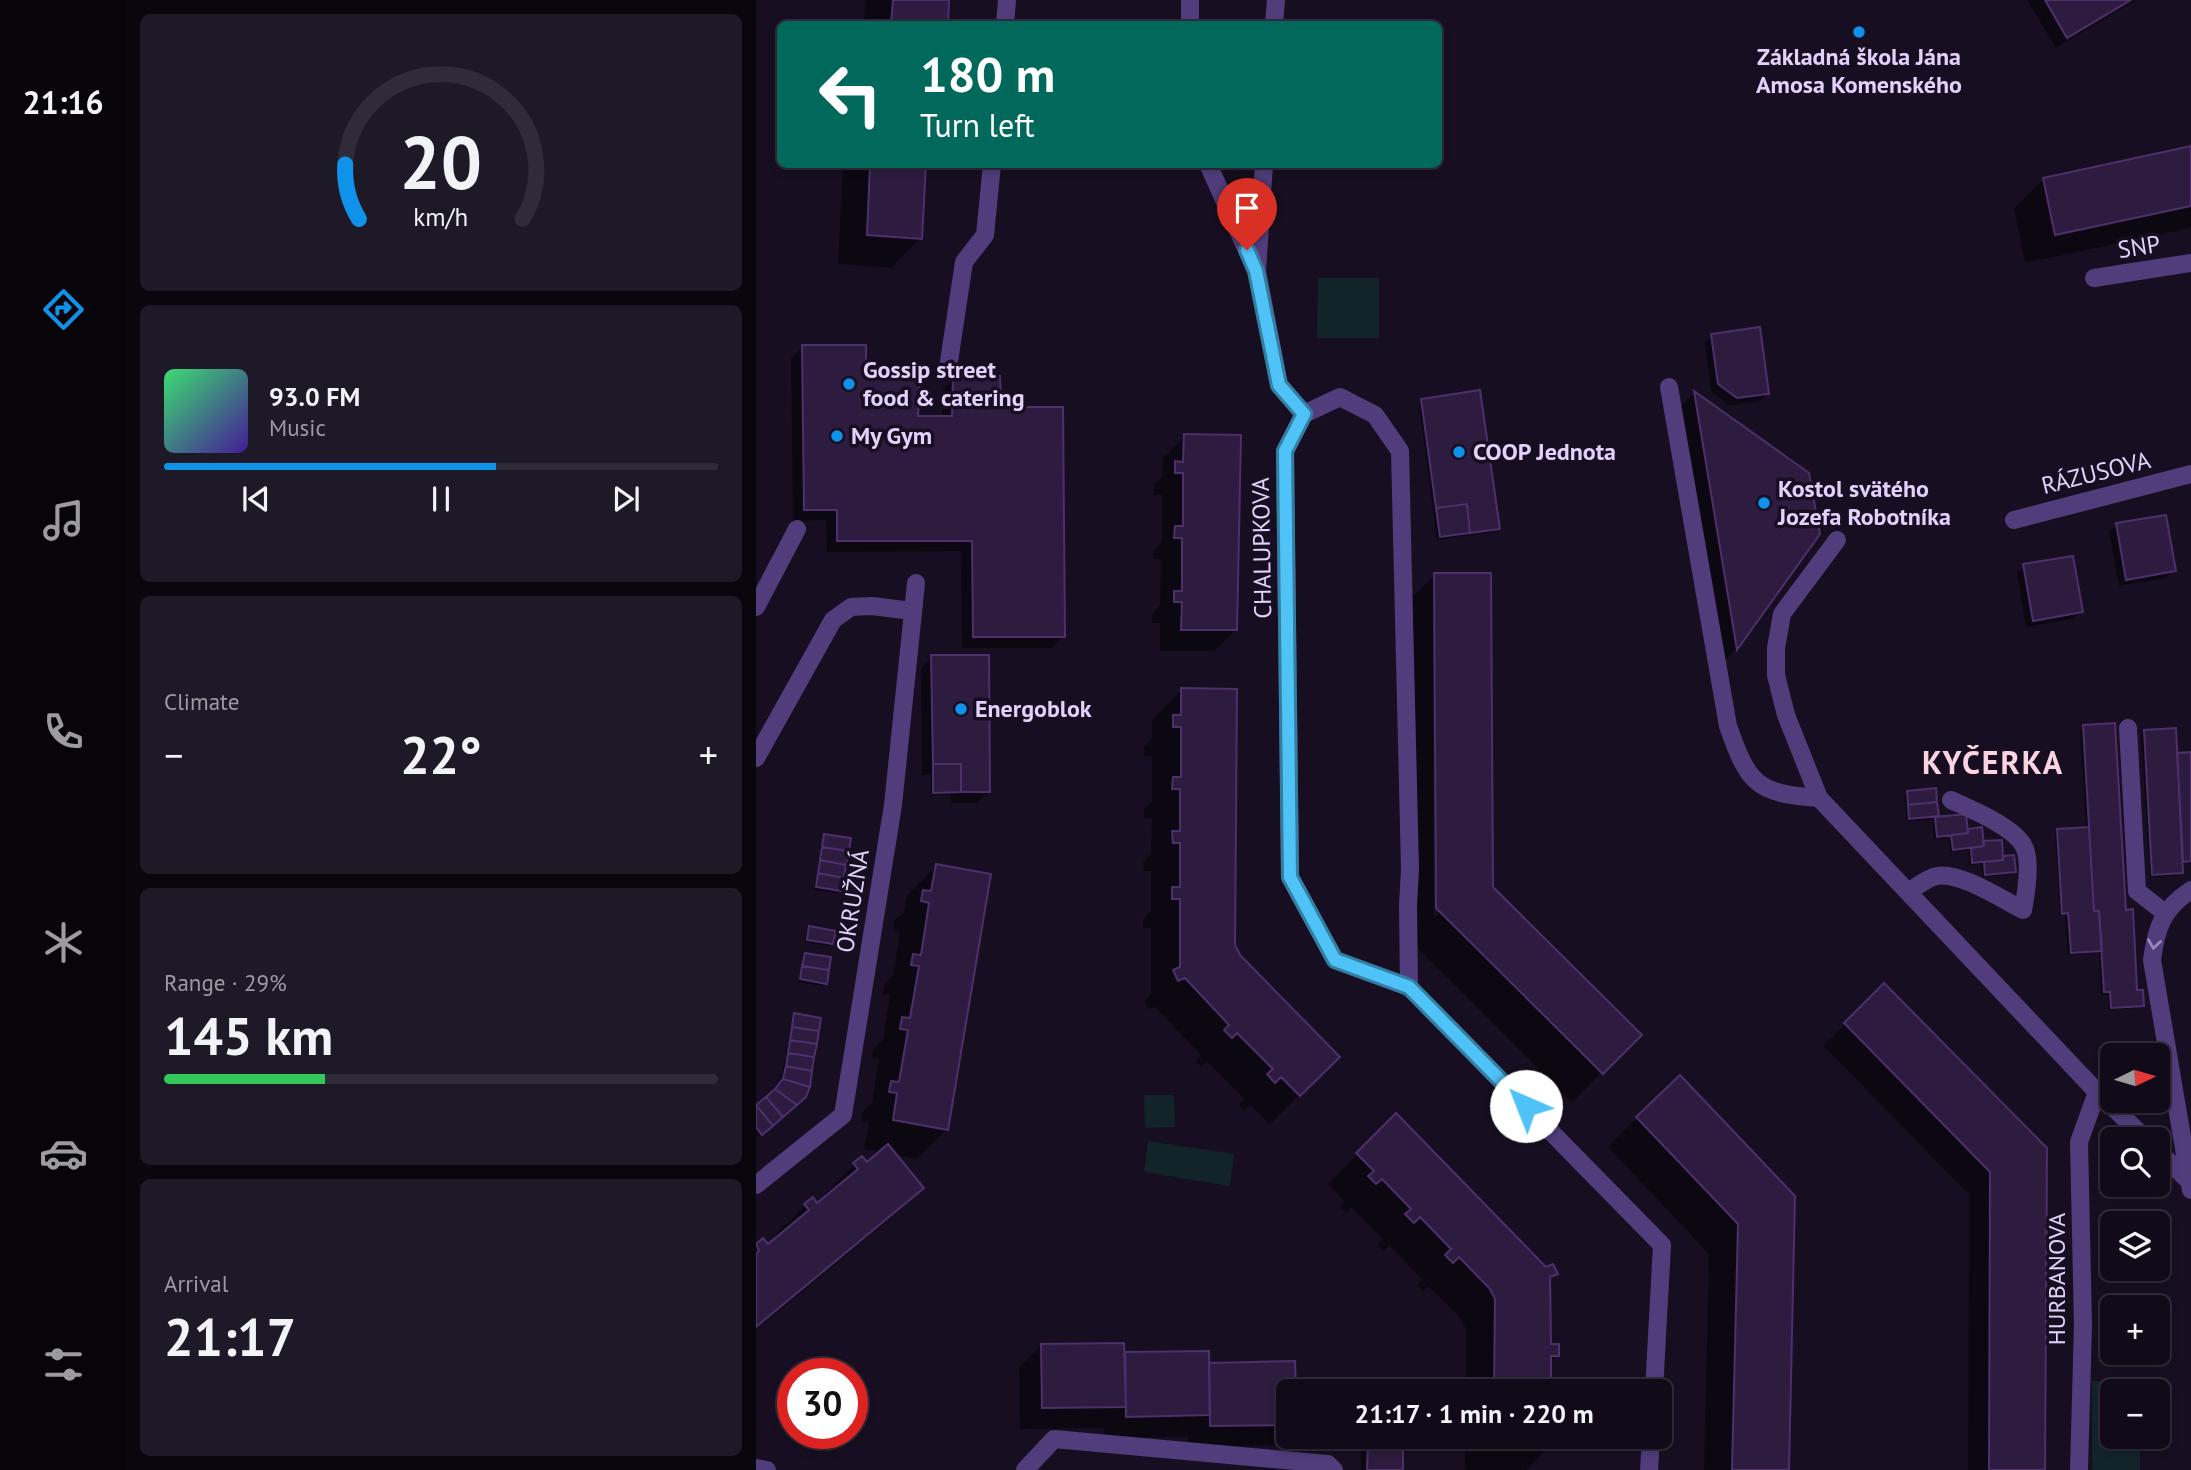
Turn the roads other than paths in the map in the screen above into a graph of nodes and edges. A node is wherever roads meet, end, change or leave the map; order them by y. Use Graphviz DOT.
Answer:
graph roads {
  1 [pos="1007,0"];
  2 [pos="1191,0"];
  3 [pos="1276,0"];
  4 [pos="1005,21"];
  5 [pos="1190,21"];
  6 [pos="1274,21"];
  7 [pos="992,168"];
  8 [pos="1210,168"];
  9 [pos="1264,168"];
  10 [pos="2191,263"];
  11 [pos="1256,271"];
  12 [pos="2094,278"];
  13 [pos="948,368"];
  14 [pos="1669,387"];
  15 [pos="1304,414"];
  16 [pos="2191,474"];
  17 [pos="2014,520"];
  18 [pos="797,529"];
  19 [pos="1837,540"];
  20 [pos="916,583"];
  21 [pos="756,607"];
  22 [pos="912,611"];
  23 [pos="2128,728"];
  24 [pos="756,758"];
  25 [pos="1819,798"];
  26 [pos="1951,800"];
  27 [pos="2191,890"];
  28 [pos="1908,892"];
  29 [pos="2165,913"];
  30 [pos="1409,987"];
  31 [pos="2097,1092"];
  32 [pos="2133,1127"];
  33 [pos="2170,1164"];
  34 [pos="756,1185"];
  35 [pos="2190,1186"];
  36 [pos="1655,1379"];
  37 [pos="1651,1449"];
  38 [pos="756,1468"];
  39 [pos="766,1470"];
  40 [pos="1025,1470"];
  41 [pos="1334,1470"];
  42 [pos="1650,1470"];
  43 [pos="2079,1470"];
  1 -- 4 [label="street"];
  2 -- 5 [label="street"];
  3 -- 6 [label="street"];
  7 -- 13 [label="street"];
  8 -- 11 [label="street"];
  9 -- 11 [label="street"];
  10 -- 12 [label="street, SNP"];
  11 -- 15 [label="street"];
  14 -- 25 [label="street"];
  15 -- 30 [label="street, CHALUPKOVA"];
  15 -- 30 [label="street"];
  16 -- 17 [label="street, RÁZUSOVA"];
  18 -- 21 [label="street"];
  19 -- 25 [label="street"];
  20 -- 22 [label="street, OKRUŽNÁ"];
  22 -- 24 [label="street"];
  22 -- 34 [label="street, OKRUŽNÁ"];
  23 -- 29 [label="street"];
  25 -- 28 [label="street"];
  26 -- 28 [label="street"];
  27 -- 29 [label="street"];
  28 -- 31 [label="street"];
  29 -- 35 [label="street, one-way"];
  30 -- 36 [label="street, CHALUPKOVA"];
  31 -- 32 [label="street"];
  31 -- 43 [label="street, HURBANOVA"];
  33 -- 35 [label="street"];
  37 -- 42 [label="street"];
  38 -- 39 [label="street"];
  40 -- 41 [label="street"];
}
